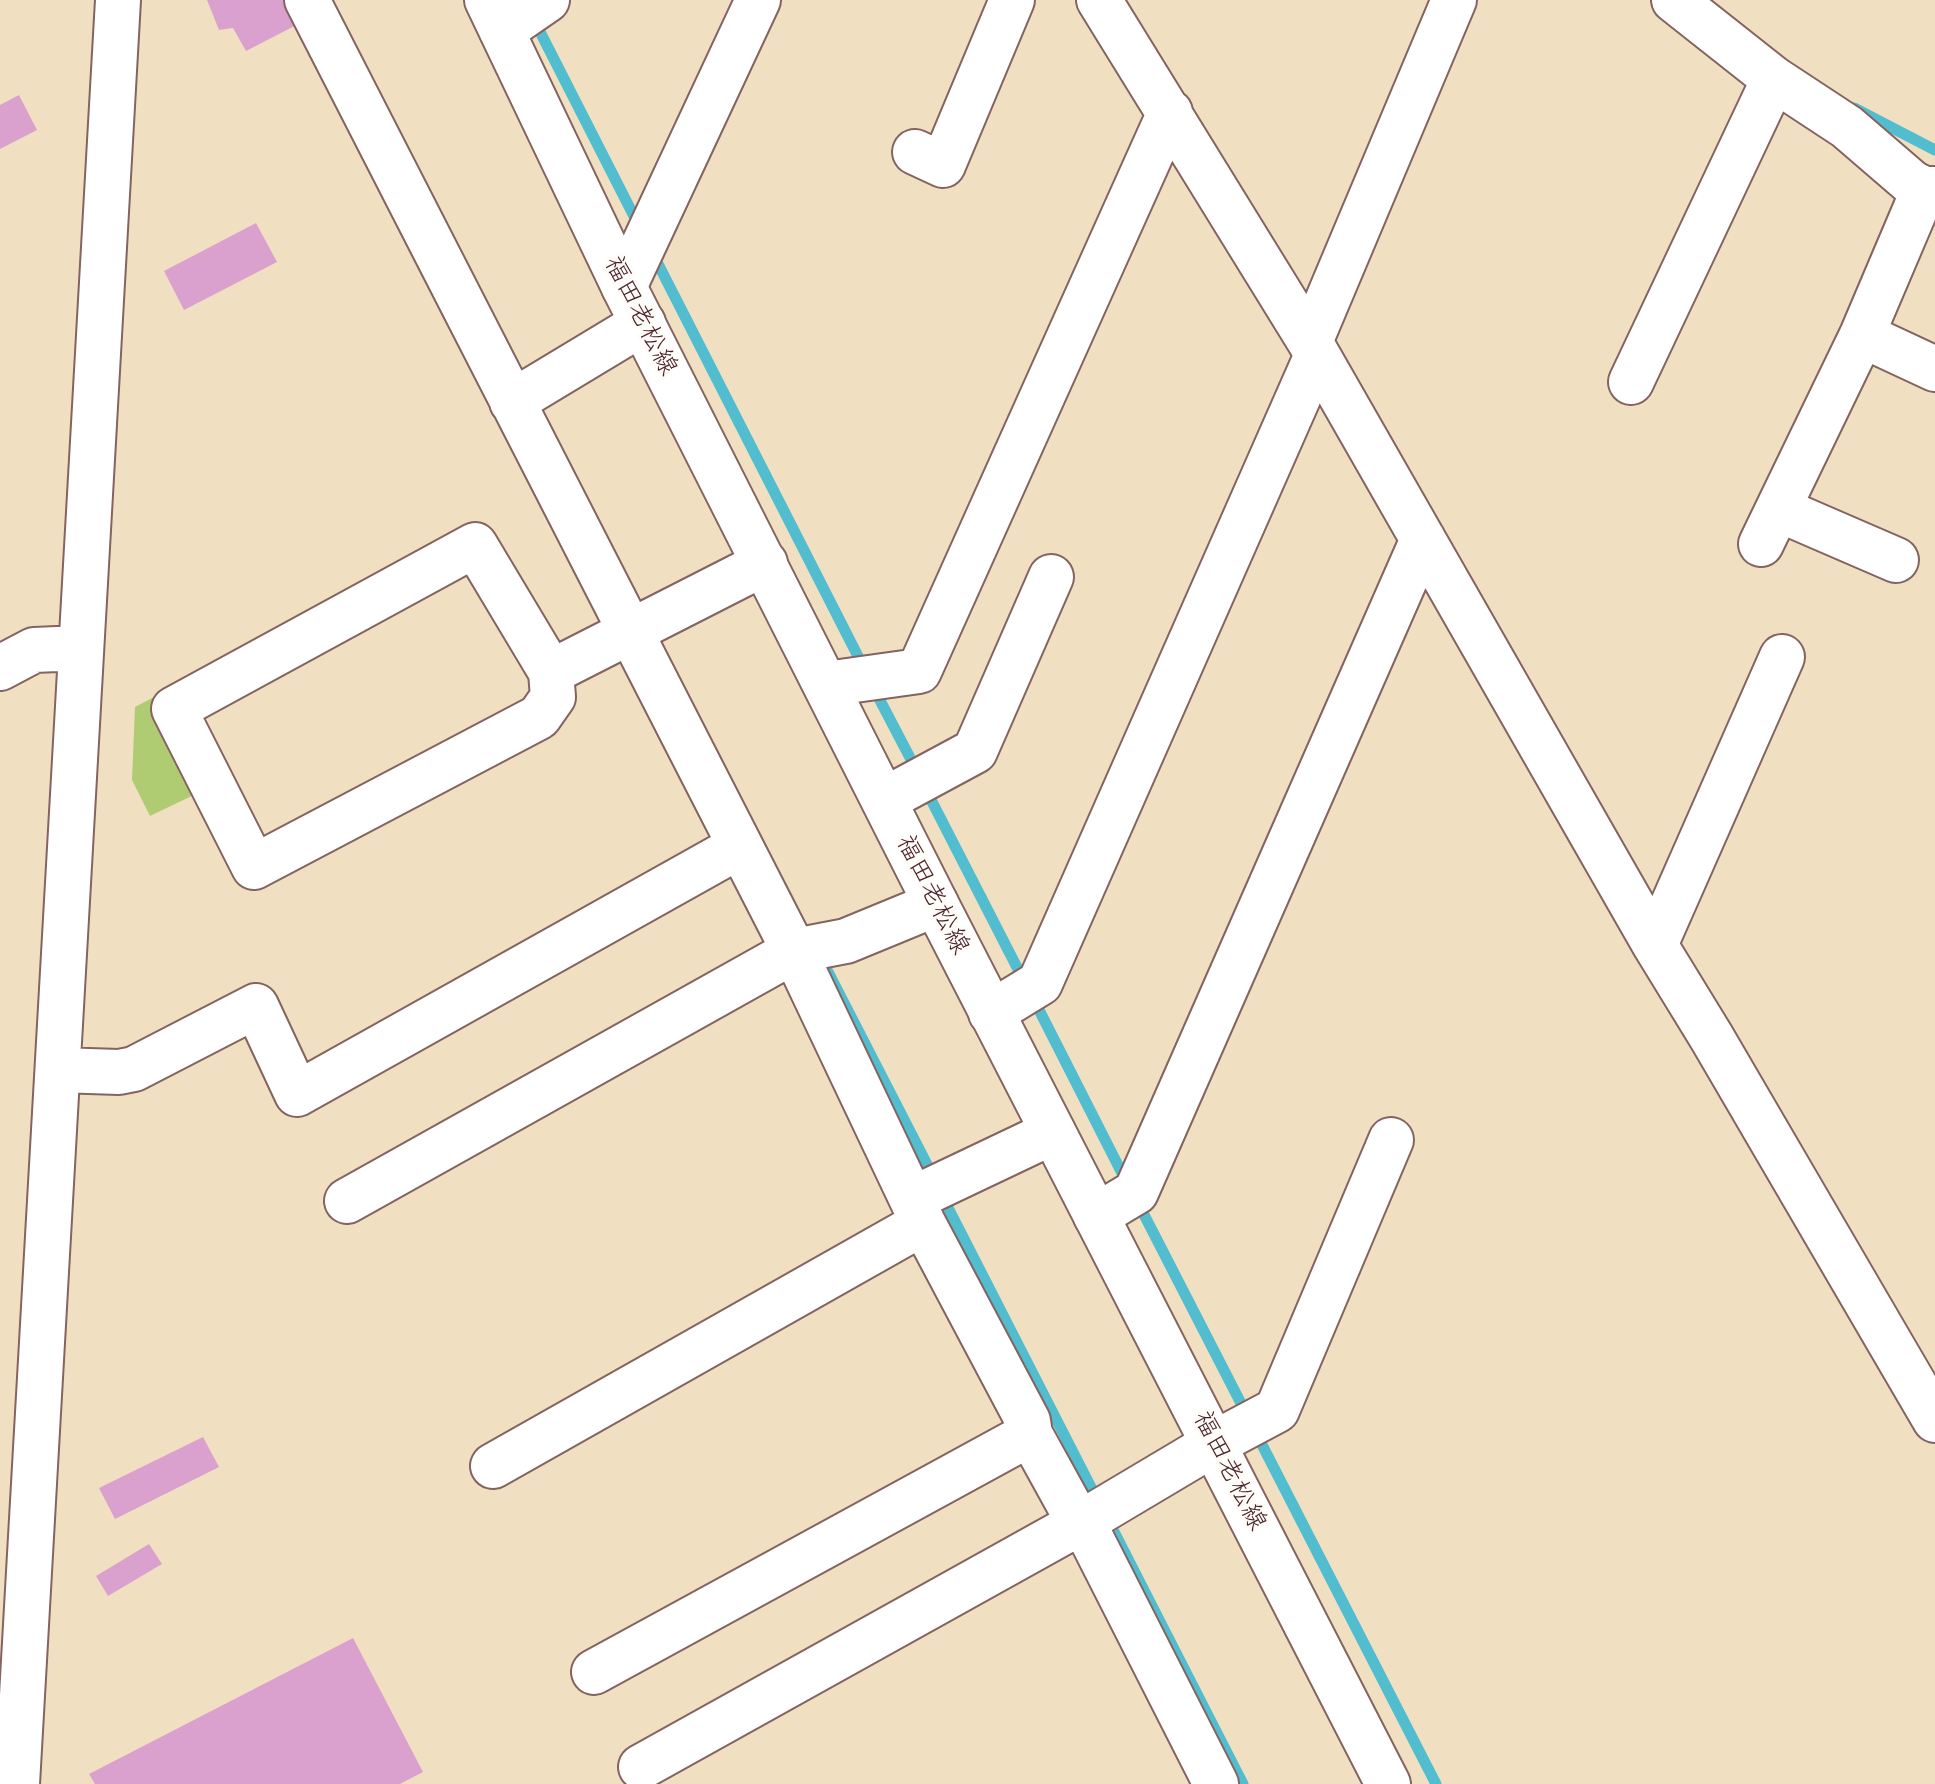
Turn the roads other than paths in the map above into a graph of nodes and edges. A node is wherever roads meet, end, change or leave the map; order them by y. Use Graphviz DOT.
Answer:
graph roads {
  1 [pos="118,0"];
  2 [pos="307,0"];
  3 [pos="758,0"];
  4 [pos="1012,0"];
  5 [pos="1099,0"];
  6 [pos="1454,0"];
  7 [pos="1674,0"];
  8 [pos="520,11"];
  9 [pos="1774,79"];
  10 [pos="1170,112"];
  11 [pos="915,152"];
  12 [pos="1929,189"];
  13 [pos="634,305"];
  14 [pos="1862,335"];
  15 [pos="1313,349"];
  16 [pos="1935,369"];
  17 [pos="1631,382"];
  18 [pos="525,394"];
  19 [pos="1423,539"];
  20 [pos="1896,560"];
  21 [pos="765,563"];
  22 [pos="1051,577"];
  23 [pos="643,625"];
  24 [pos="81,648"];
  25 [pos="1782,657"];
  26 [pos="0,668"];
  27 [pos="551,672"];
  28 [pos="856,680"];
  29 [pos="910,785"];
  30 [pos="740,846"];
  31 [pos="936,904"];
  32 [pos="1660,932"];
  33 [pos="809,948"];
  34 [pos="1015,998"];
  35 [pos="58,1070"];
  36 [pos="1053,1132"];
  37 [pos="1391,1140"];
  38 [pos="927,1199"];
  39 [pos="347,1201"];
  40 [pos="1119,1202"];
  41 [pos="19,1399"];
  42 [pos="1935,1420"];
  43 [pos="1240,1430"];
  44 [pos="1030,1434"];
  45 [pos="493,1466"];
  46 [pos="1096,1514"];
  47 [pos="12,1659"];
  48 [pos="594,1672"];
  49 [pos="641,1767"];
  50 [pos="17,1784"];
  51 [pos="1216,1784"];
  52 [pos="1388,1784"];
  1 -- 24 [label="street"];
  2 -- 18 [label="street"];
  3 -- 13 [label="street"];
  4 -- 11 [label="street"];
  5 -- 10 [label="street"];
  6 -- 15 [label="street"];
  7 -- 9 [label="street"];
  8 -- 13 [label="street, 福田老松線"];
  9 -- 12 [label="street"];
  9 -- 17 [label="street"];
  10 -- 15 [label="street"];
  10 -- 28 [label="street"];
  12 -- 14 [label="street"];
  13 -- 18 [label="street"];
  13 -- 21 [label="street, 福田老松線"];
  14 -- 16 [label="street"];
  14 -- 20 [label="street"];
  15 -- 19 [label="street"];
  15 -- 34 [label="street"];
  18 -- 23 [label="street"];
  19 -- 32 [label="street"];
  19 -- 40 [label="street"];
  21 -- 23 [label="street"];
  21 -- 28 [label="street, 福田老松線"];
  22 -- 29 [label="street"];
  23 -- 27 [label="street"];
  23 -- 30 [label="street"];
  24 -- 26 [label="street"];
  24 -- 35 [label="street"];
  25 -- 32 [label="street"];
  27 -- 27 [label="street"];
  28 -- 29 [label="street, 福田老松線"];
  29 -- 31 [label="street, 福田老松線"];
  30 -- 33 [label="street"];
  30 -- 35 [label="street"];
  31 -- 33 [label="street"];
  31 -- 34 [label="street, 福田老松線"];
  32 -- 42 [label="street"];
  33 -- 38 [label="street"];
  33 -- 39 [label="street"];
  34 -- 36 [label="street, 福田老松線"];
  35 -- 41 [label="street"];
  36 -- 38 [label="street"];
  36 -- 40 [label="street, 福田老松線"];
  37 -- 43 [label="street"];
  38 -- 44 [label="street"];
  38 -- 45 [label="street"];
  40 -- 43 [label="street, 福田老松線"];
  41 -- 47 [label="street"];
  43 -- 46 [label="street"];
  43 -- 52 [label="street, 福田老松線"];
  44 -- 46 [label="street"];
  44 -- 48 [label="street"];
  46 -- 49 [label="street"];
  46 -- 51 [label="street"];
  47 -- 50 [label="street"];
}
